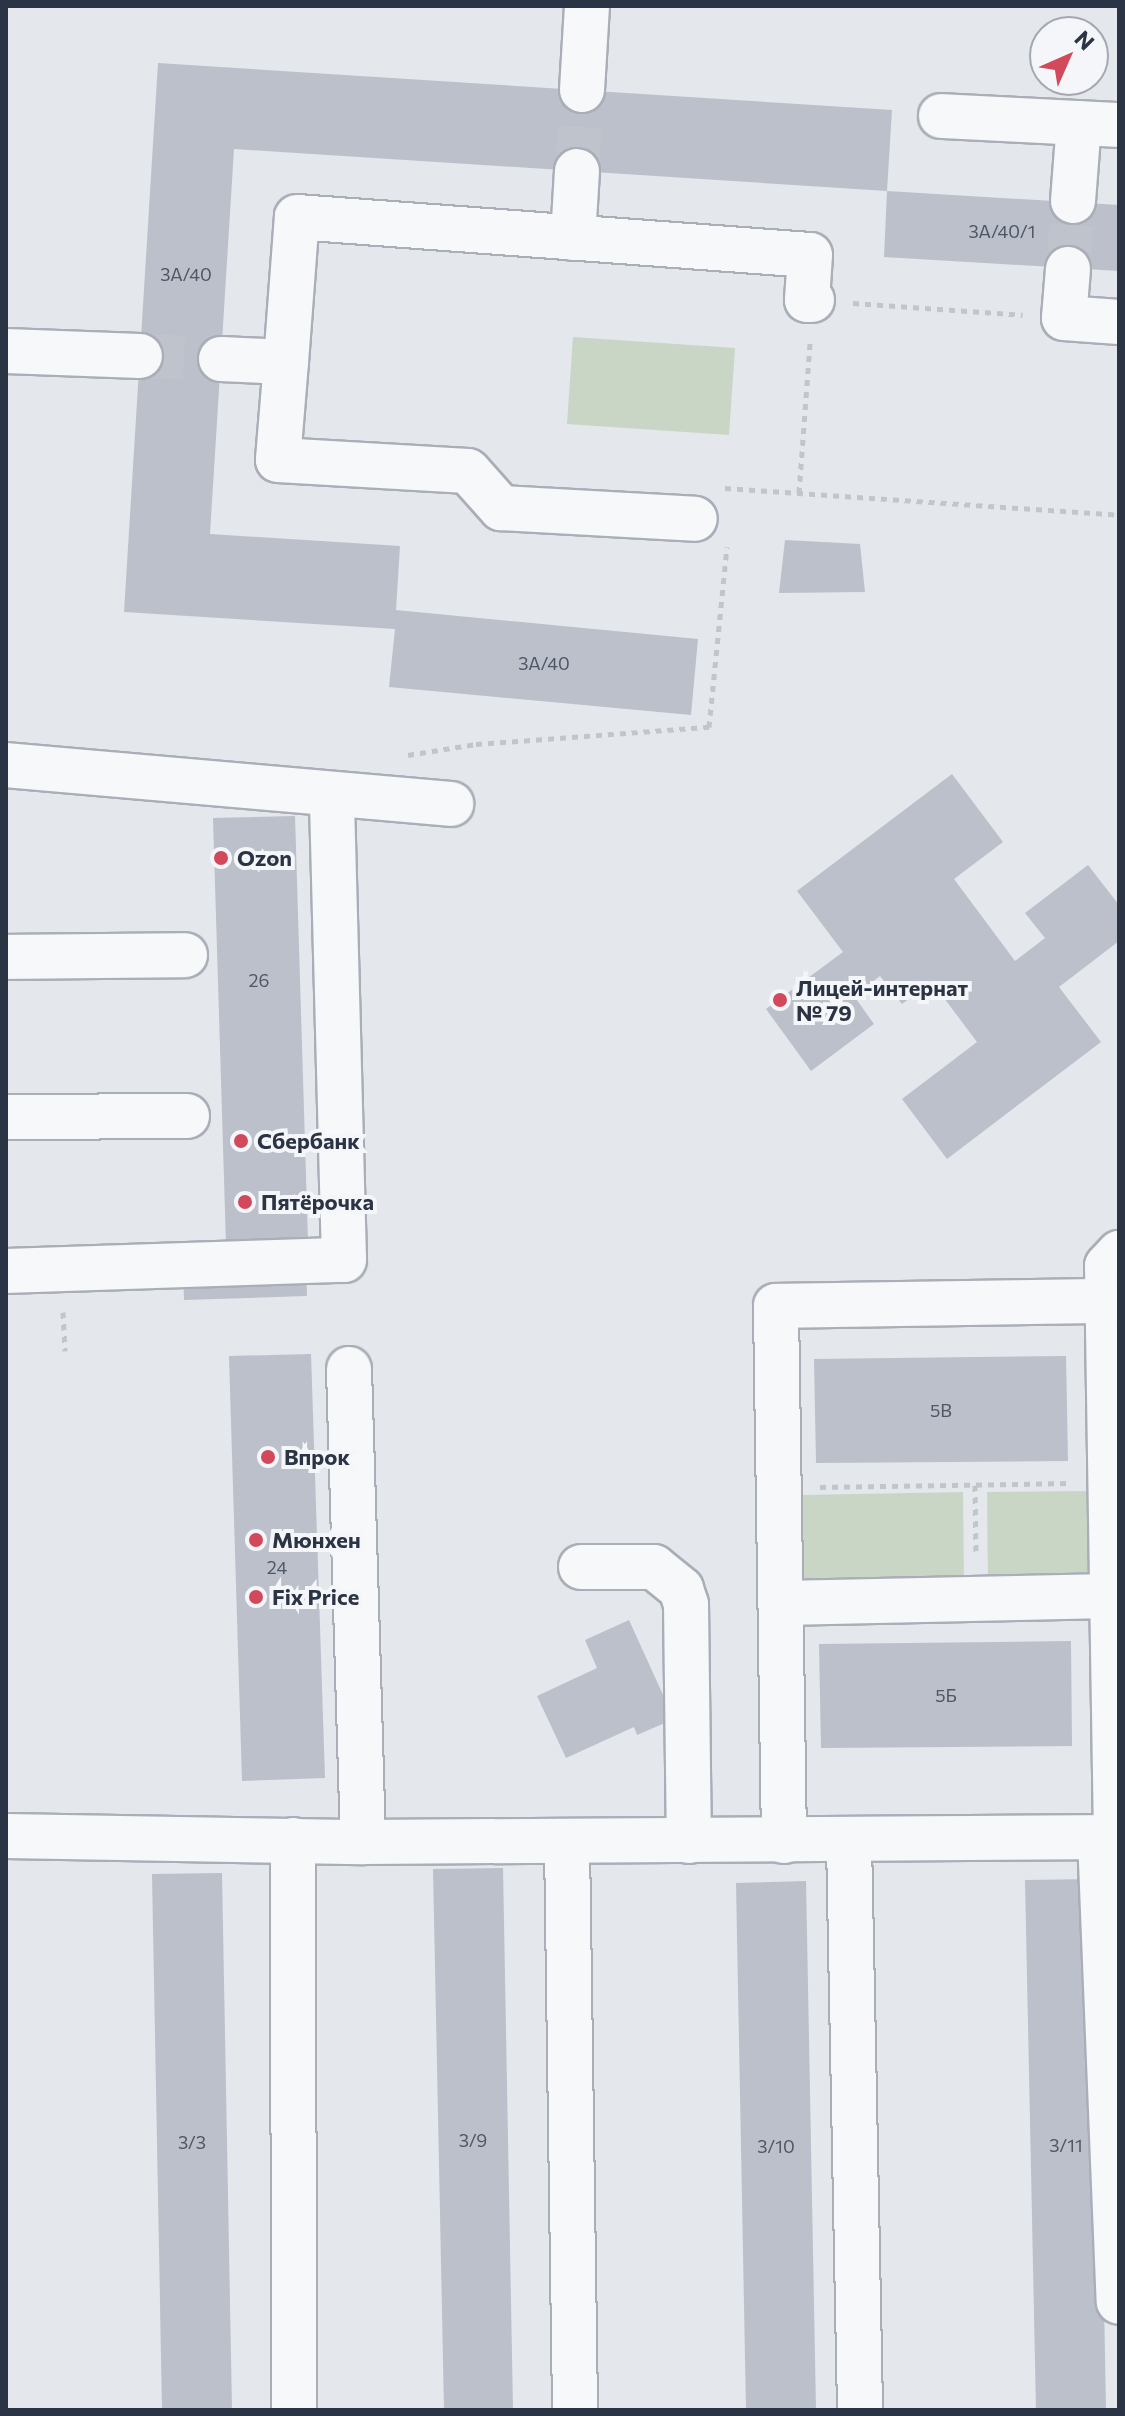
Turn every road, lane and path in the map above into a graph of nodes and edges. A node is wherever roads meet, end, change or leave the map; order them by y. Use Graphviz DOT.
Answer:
graph roads {
  1 [pos="587,6"];
  2 [pos="582,90"];
  3 [pos="941,116"];
  4 [pos="1099,124"];
  5 [pos="577,171"];
  6 [pos="1073,201"];
  7 [pos="573,238"];
  8 [pos="1068,269"];
  9 [pos="1064,318"];
  10 [pos="811,319"];
  11 [pos="1119,322"];
  12 [pos="6,351"];
  13 [pos="140,356"];
  14 [pos="221,359"];
  15 [pos="286,362"];
  16 [pos="733,489"];
  17 [pos="799,493"];
  18 [pos="718,512"];
  19 [pos="1119,515"];
  20 [pos="398,756"];
  21 [pos="6,765"];
  22 [pos="332,796"];
  23 [pos="451,804"];
  24 [pos="185,955"];
  25 [pos="6,957"];
  26 [pos="187,1116"];
  27 [pos="6,1117"];
  28 [pos="1119,1253"];
  29 [pos="6,1271"];
  30 [pos="1108,1301"];
  31 [pos="63,1307"];
  32 [pos="65,1351"];
  33 [pos="349,1369"];
  34 [pos="1079,1483"];
  35 [pos="975,1485"];
  36 [pos="779,1487"];
  37 [pos="581,1567"];
  38 [pos="1112,1596"];
  39 [pos="977,1599"];
  40 [pos="781,1603"];
  41 [pos="6,1836"];
  42 [pos="1112,1837"];
  43 [pos="293,1840"];
  44 [pos="689,1841"];
  45 [pos="784,1841"];
  46 [pos="849,1841"];
  47 [pos="363,1842"];
  48 [pos="567,1842"];
  49 [pos="1119,2302"];
  50 [pos="294,2410"];
  51 [pos="575,2410"];
  52 [pos="860,2410"];
  1 -- 2 [label="lane"];
  3 -- 4 [label="lane"];
  4 -- 6 [label="lane"];
  5 -- 7 [label="lane"];
  7 -- 10 [label="lane"];
  7 -- 15 [label="lane"];
  8 -- 9 [label="lane"];
  9 -- 10 [label="path"];
  9 -- 11 [label="lane"];
  10 -- 17 [label="path"];
  12 -- 13 [label="lane"];
  14 -- 15 [label="lane"];
  15 -- 18 [label="lane"];
  16 -- 17 [label="path"];
  16 -- 18 [label="path"];
  16 -- 18 [label="path"];
  17 -- 19 [label="path"];
  18 -- 20 [label="path"];
  21 -- 22 [label="lane"];
  22 -- 23 [label="lane"];
  22 -- 29 [label="lane"];
  24 -- 25 [label="lane"];
  26 -- 27 [label="lane"];
  28 -- 30 [label="lane"];
  30 -- 36 [label="lane"];
  30 -- 38 [label="lane"];
  31 -- 32 [label="path"];
  33 -- 47 [label="lane"];
  34 -- 35 [label="path"];
  35 -- 36 [label="path"];
  35 -- 39 [label="path"];
  36 -- 40 [label="lane"];
  37 -- 44 [label="lane"];
  38 -- 39 [label="lane"];
  38 -- 42 [label="lane"];
  39 -- 40 [label="lane"];
  40 -- 45 [label="lane"];
  41 -- 43 [label="lane"];
  42 -- 46 [label="lane"];
  42 -- 49 [label="lane"];
  43 -- 47 [label="lane"];
  43 -- 50 [label="lane"];
  44 -- 45 [label="lane"];
  44 -- 48 [label="lane"];
  45 -- 46 [label="lane"];
  46 -- 52 [label="lane"];
  47 -- 48 [label="lane"];
  48 -- 51 [label="lane"];
}
